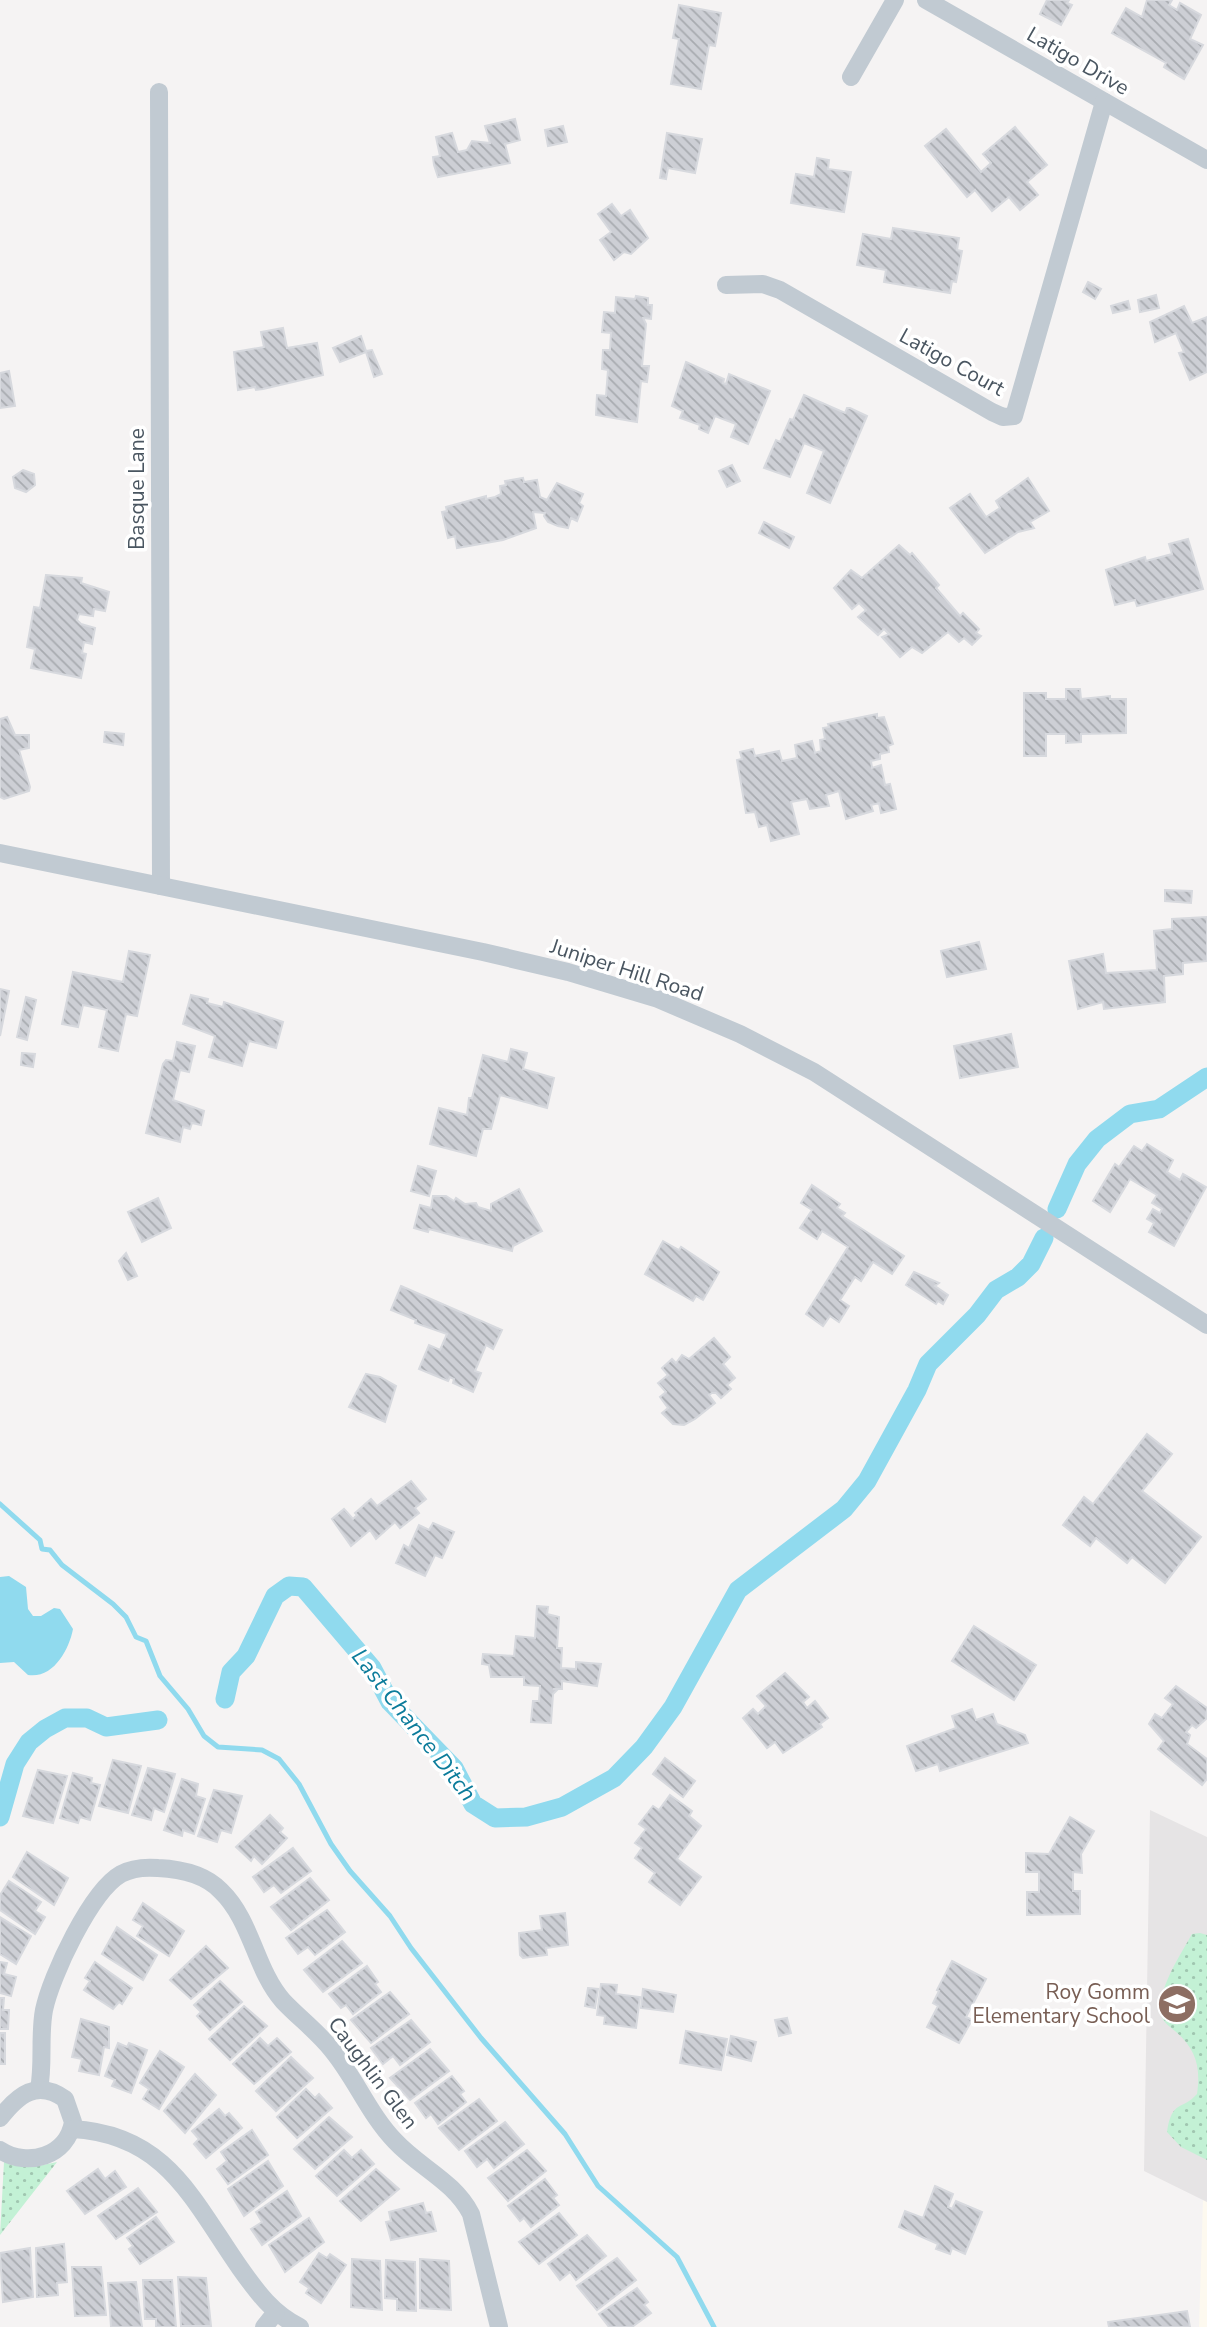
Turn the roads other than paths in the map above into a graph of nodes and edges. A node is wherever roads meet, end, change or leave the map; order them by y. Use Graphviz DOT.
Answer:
graph roads {
  1 [pos="895,0"];
  2 [pos="926,0"];
  3 [pos="851,77"];
  4 [pos="159,92"];
  5 [pos="1104,102"];
  6 [pos="1207,160"];
  7 [pos="726,285"];
  8 [pos="0,853"];
  9 [pos="161,886"];
  10 [pos="1207,1325"];
  11 [pos="38,2090"];
  12 [pos="0,2118"];
  13 [pos="72,2129"];
  14 [pos="0,2150"];
  15 [pos="276,2312"];
  16 [pos="264,2327"];
  17 [pos="300,2327"];
  18 [pos="499,2327"];
  1 -- 3 [label="street"];
  2 -- 5 [label="street, Latigo Drive"];
  4 -- 9 [label="street, Basque Lane"];
  5 -- 6 [label="street, Latigo Drive"];
  5 -- 7 [label="street, Latigo Court"];
  8 -- 9 [label="street, Juniper Hill Road"];
  9 -- 10 [label="street, Juniper Hill Road"];
  11 -- 12 [label="street"];
  11 -- 13 [label="street"];
  11 -- 18 [label="street, Caughlin Glen"];
  13 -- 14 [label="street"];
  13 -- 15 [label="street"];
  15 -- 16 [label="street"];
  15 -- 17 [label="street"];
}
